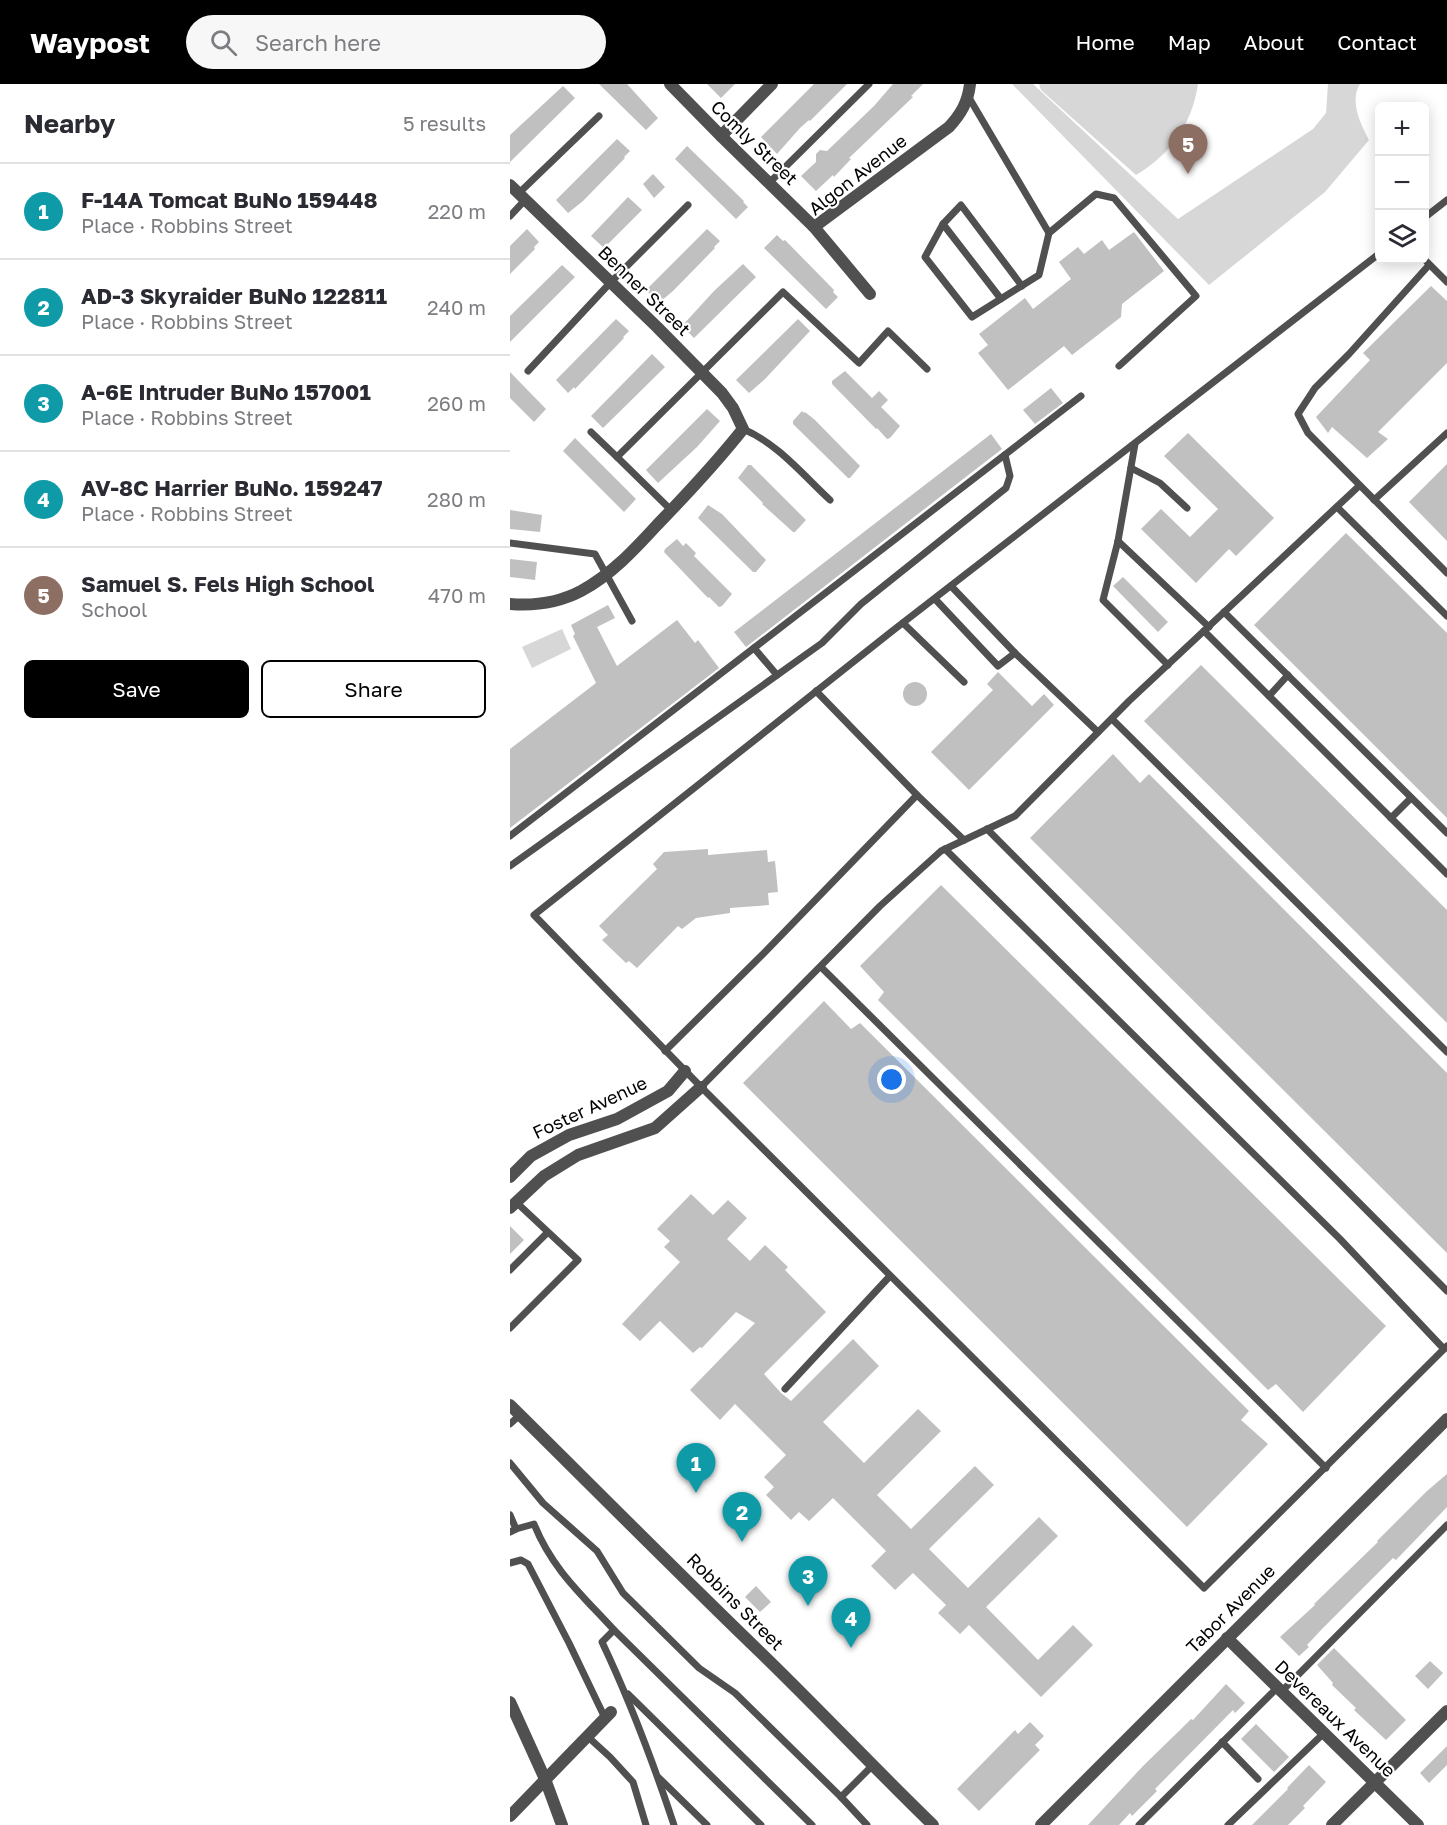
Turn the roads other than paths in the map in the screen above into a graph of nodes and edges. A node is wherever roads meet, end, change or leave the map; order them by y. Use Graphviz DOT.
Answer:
graph roads {
  1 [pos="772,84"];
  2 [pos="869,84"];
  3 [pos="676,86"];
  4 [pos="969,90"];
  5 [pos="600,116"];
  6 [pos="720,136"];
  7 [pos="770,183"];
  8 [pos="518,193"];
  9 [pos="1447,200"];
  10 [pos="688,205"];
  11 [pos="1429,215"];
  12 [pos="510,216"];
  13 [pos="944,224"];
  14 [pos="814,227"];
  15 [pos="1049,233"];
  16 [pos="1375,257"];
  17 [pos="1425,264"];
  18 [pos="1429,264"];
  19 [pos="1447,282"];
  20 [pos="610,283"];
  21 [pos="1022,286"];
  22 [pos="870,294"];
  23 [pos="1000,300"];
  24 [pos="1119,366"];
  25 [pos="927,369"];
  26 [pos="528,371"];
  27 [pos="702,373"];
  28 [pos="1082,396"];
  29 [pos="743,429"];
  30 [pos="591,432"];
  31 [pos="1447,433"];
  32 [pos="1135,444"];
  33 [pos="1005,455"];
  34 [pos="617,457"];
  35 [pos="1131,468"];
  36 [pos="1359,486"];
  37 [pos="830,500"];
  38 [pos="1374,500"];
  39 [pos="1337,507"];
  40 [pos="1187,508"];
  41 [pos="671,510"];
  42 [pos="1119,541"];
  43 [pos="510,543"];
  44 [pos="1447,573"];
  45 [pos="606,574"];
  46 [pos="951,586"];
  47 [pos="934,599"];
  48 [pos="510,604"];
  49 [pos="1224,612"];
  50 [pos="1447,616"];
  51 [pos="632,621"];
  52 [pos="903,623"];
  53 [pos="1206,629"];
  54 [pos="754,648"];
  55 [pos="1015,653"];
  56 [pos="1168,665"];
  57 [pos="777,675"];
  58 [pos="1288,675"];
  59 [pos="964,682"];
  60 [pos="816,692"];
  61 [pos="1269,696"];
  62 [pos="1112,719"];
  63 [pos="1098,732"];
  64 [pos="917,795"];
  65 [pos="1411,798"];
  66 [pos="1391,818"];
  67 [pos="987,829"];
  68 [pos="1447,833"];
  69 [pos="510,836"];
  70 [pos="964,840"];
  71 [pos="945,849"];
  72 [pos="510,866"];
  73 [pos="1447,874"];
  74 [pos="821,967"];
  75 [pos="665,1050"];
  76 [pos="1447,1052"];
  77 [pos="685,1071"];
  78 [pos="701,1088"];
  79 [pos="510,1177"];
  80 [pos="513,1205"];
  81 [pos="547,1233"];
  82 [pos="510,1270"];
  83 [pos="890,1276"];
  84 [pos="1447,1291"];
  85 [pos="510,1328"];
  86 [pos="1445,1348"];
  87 [pos="785,1389"];
  88 [pos="510,1405"];
  89 [pos="520,1415"];
  90 [pos="1447,1419"];
  91 [pos="510,1424"];
  92 [pos="510,1463"];
  93 [pos="1326,1468"];
  94 [pos="510,1515"];
  95 [pos="1447,1525"];
  96 [pos="513,1530"];
  97 [pos="510,1563"];
  98 [pos="614,1630"];
  99 [pos="1227,1638"];
  100 [pos="1279,1690"];
  101 [pos="626,1691"];
  102 [pos="510,1702"];
  103 [pos="1447,1711"];
  104 [pos="608,1715"];
  105 [pos="1324,1733"];
  106 [pos="587,1736"];
  107 [pos="1222,1742"];
  108 [pos="872,1766"];
  109 [pos="658,1777"];
  110 [pos="545,1779"];
  111 [pos="1258,1779"];
  112 [pos="1376,1783"];
  113 [pos="841,1797"];
  114 [pos="510,1816"];
  115 [pos="562,1825"];
  116 [pos="646,1825"];
  117 [pos="674,1825"];
  118 [pos="707,1825"];
  119 [pos="760,1825"];
  120 [pos="812,1825"];
  121 [pos="867,1825"];
  122 [pos="933,1825"];
  123 [pos="1041,1825"];
  124 [pos="1138,1825"];
  125 [pos="1228,1825"];
  126 [pos="1332,1825"];
  127 [pos="1418,1825"];
  1 -- 6 [label="street"];
  2 -- 7 [label="lane"];
  3 -- 6 [label="street, Comly Street"];
  4 -- 14 [label="street, Algon Avenue"];
  4 -- 15 [label="lane"];
  5 -- 8 [label="lane"];
  6 -- 7 [label="street, Comly Street"];
  7 -- 14 [label="street, Comly Street"];
  8 -- 12 [label="lane"];
  8 -- 20 [label="street, Benner Street"];
  9 -- 11 [label="lane"];
  10 -- 20 [label="lane"];
  13 -- 21 [label="lane"];
  13 -- 23 [label="lane"];
  13 -- 23 [label="lane"];
  14 -- 22 [label="street, Algon Avenue"];
  15 -- 21 [label="lane"];
  15 -- 24 [label="lane"];
  16 -- 32 [label="lane"];
  17 -- 36 [label="lane"];
  18 -- 19 [label="lane"];
  20 -- 26 [label="lane"];
  20 -- 27 [label="street, Benner Street"];
  21 -- 23 [label="lane"];
  25 -- 27 [label="lane"];
  27 -- 29 [label="street, Benner Street"];
  27 -- 34 [label="lane"];
  28 -- 33 [label="lane"];
  29 -- 37 [label="lane"];
  29 -- 41 [label="street"];
  30 -- 34 [label="lane"];
  31 -- 38 [label="lane"];
  32 -- 35 [label="lane"];
  32 -- 46 [label="lane"];
  33 -- 54 [label="lane"];
  33 -- 57 [label="lane"];
  34 -- 41 [label="lane"];
  35 -- 40 [label="lane"];
  35 -- 42 [label="lane"];
  36 -- 38 [label="lane"];
  36 -- 39 [label="lane"];
  38 -- 44 [label="lane"];
  39 -- 49 [label="lane"];
  39 -- 50 [label="lane"];
  41 -- 45 [label="street"];
  42 -- 53 [label="lane"];
  42 -- 56 [label="lane"];
  43 -- 45 [label="lane"];
  45 -- 48 [label="street"];
  45 -- 51 [label="lane"];
  46 -- 47 [label="lane"];
  46 -- 55 [label="lane"];
  47 -- 52 [label="lane"];
  47 -- 55 [label="lane"];
  49 -- 53 [label="lane"];
  49 -- 58 [label="lane"];
  52 -- 59 [label="lane"];
  52 -- 60 [label="lane"];
  53 -- 56 [label="lane"];
  53 -- 61 [label="lane"];
  54 -- 57 [label="lane"];
  54 -- 69 [label="lane"];
  55 -- 63 [label="lane"];
  56 -- 62 [label="lane"];
  57 -- 72 [label="lane"];
  58 -- 61 [label="lane"];
  58 -- 65 [label="lane"];
  60 -- 64 [label="lane"];
  60 -- 75 [label="lane"];
  61 -- 66 [label="lane"];
  62 -- 63 [label="lane"];
  62 -- 76 [label="lane"];
  63 -- 67 [label="lane"];
  64 -- 70 [label="lane"];
  64 -- 75 [label="lane"];
  65 -- 66 [label="lane"];
  65 -- 68 [label="lane"];
  66 -- 73 [label="lane"];
  67 -- 70 [label="lane"];
  67 -- 84 [label="lane"];
  70 -- 71 [label="lane"];
  71 -- 74 [label="lane"];
  71 -- 86 [label="lane"];
  74 -- 78 [label="lane"];
  74 -- 93 [label="lane"];
  75 -- 77 [label="lane"];
  77 -- 78 [label="lane"];
  77 -- 79 [label="street, Foster Avenue"];
  78 -- 80 [label="street, Foster Avenue"];
  78 -- 83 [label="lane"];
  80 -- 81 [label="lane"];
  81 -- 82 [label="lane"];
  81 -- 85 [label="lane"];
  83 -- 87 [label="lane"];
  83 -- 93 [label="lane"];
  86 -- 93 [label="lane"];
  88 -- 89 [label="street, Robbins Street"];
  89 -- 91 [label="lane"];
  89 -- 108 [label="street, Robbins Street"];
  90 -- 99 [label="street, Tabor Avenue"];
  92 -- 113 [label="lane"];
  94 -- 96 [label="lane"];
  95 -- 100 [label="lane"];
  96 -- 98 [label="lane"];
  97 -- 104 [label="lane"];
  98 -- 101 [label="lane"];
  98 -- 120 [label="lane"];
  99 -- 100 [label="street, Devereaux Avenue"];
  99 -- 123 [label="street, Tabor Avenue"];
  100 -- 105 [label="street, Devereaux Avenue"];
  100 -- 107 [label="lane"];
  101 -- 109 [label="lane"];
  101 -- 119 [label="lane"];
  102 -- 110 [label="street"];
  103 -- 112 [label="street"];
  104 -- 106 [label="street"];
  105 -- 112 [label="street, Devereaux Avenue"];
  105 -- 125 [label="lane"];
  106 -- 110 [label="street"];
  106 -- 116 [label="lane"];
  107 -- 111 [label="lane"];
  107 -- 124 [label="lane"];
  108 -- 113 [label="lane"];
  108 -- 122 [label="street, Robbins Street"];
  109 -- 117 [label="lane"];
  109 -- 118 [label="lane"];
  110 -- 114 [label="street"];
  110 -- 115 [label="street"];
  112 -- 126 [label="street"];
  112 -- 127 [label="street, Devereaux Avenue"];
  113 -- 121 [label="lane"];
}
